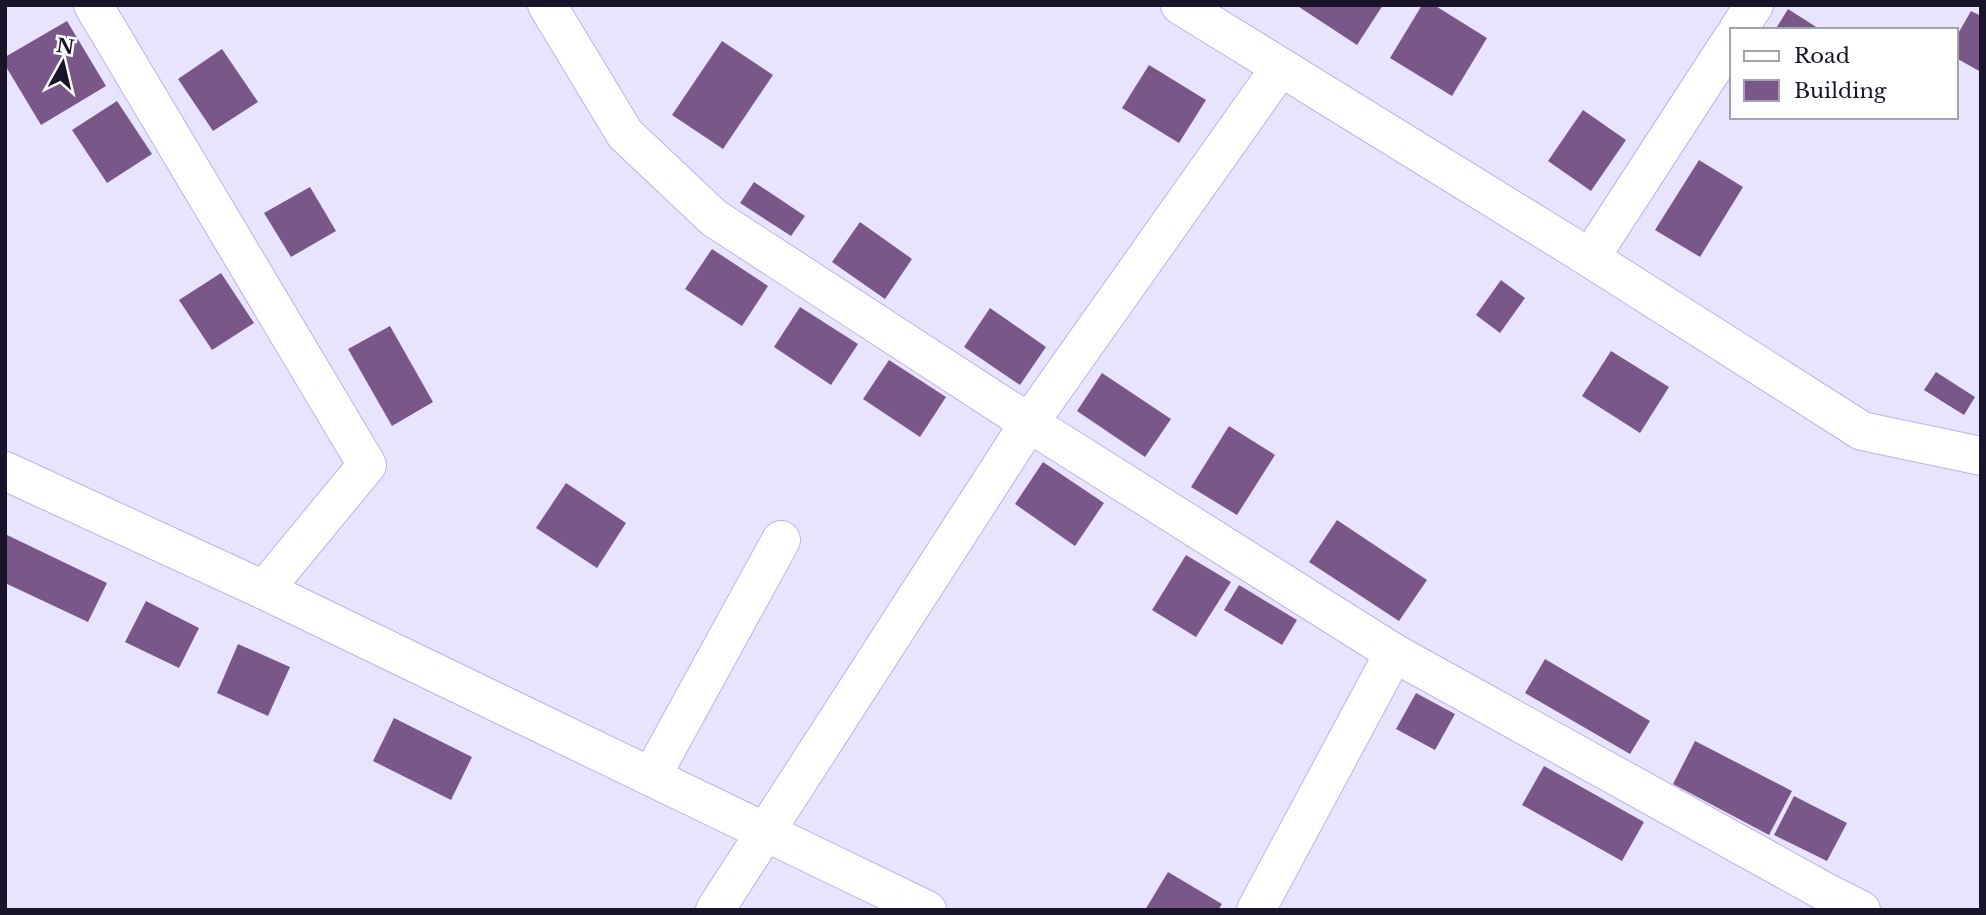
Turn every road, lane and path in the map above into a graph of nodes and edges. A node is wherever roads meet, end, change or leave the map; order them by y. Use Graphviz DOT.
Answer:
graph roads {
  1 [pos="93,5"];
  2 [pos="547,5"];
  3 [pos="1180,5"];
  4 [pos="1754,5"];
  5 [pos="1739,28"];
  6 [pos="1730,42"];
  7 [pos="1280,68"];
  8 [pos="1590,258"];
  9 [pos="1029,423"];
  10 [pos="1981,456"];
  11 [pos="5,471"];
  12 [pos="781,540"];
  13 [pos="264,590"];
  14 [pos="1394,653"];
  15 [pos="651,777"];
  16 [pos="764,832"];
  17 [pos="715,910"];
  18 [pos="927,910"];
  19 [pos="1256,910"];
  20 [pos="1861,910"];
  1 -- 13 [label="street"];
  2 -- 9 [label="street"];
  3 -- 7 [label="street"];
  4 -- 5 [label="street"];
  6 -- 8 [label="street"];
  7 -- 8 [label="street"];
  7 -- 9 [label="street"];
  8 -- 10 [label="street"];
  9 -- 14 [label="street"];
  9 -- 16 [label="street"];
  11 -- 13 [label="street"];
  12 -- 15 [label="street"];
  13 -- 15 [label="street"];
  14 -- 19 [label="street"];
  14 -- 20 [label="street"];
  15 -- 16 [label="street"];
  16 -- 17 [label="street"];
  16 -- 18 [label="street"];
}
